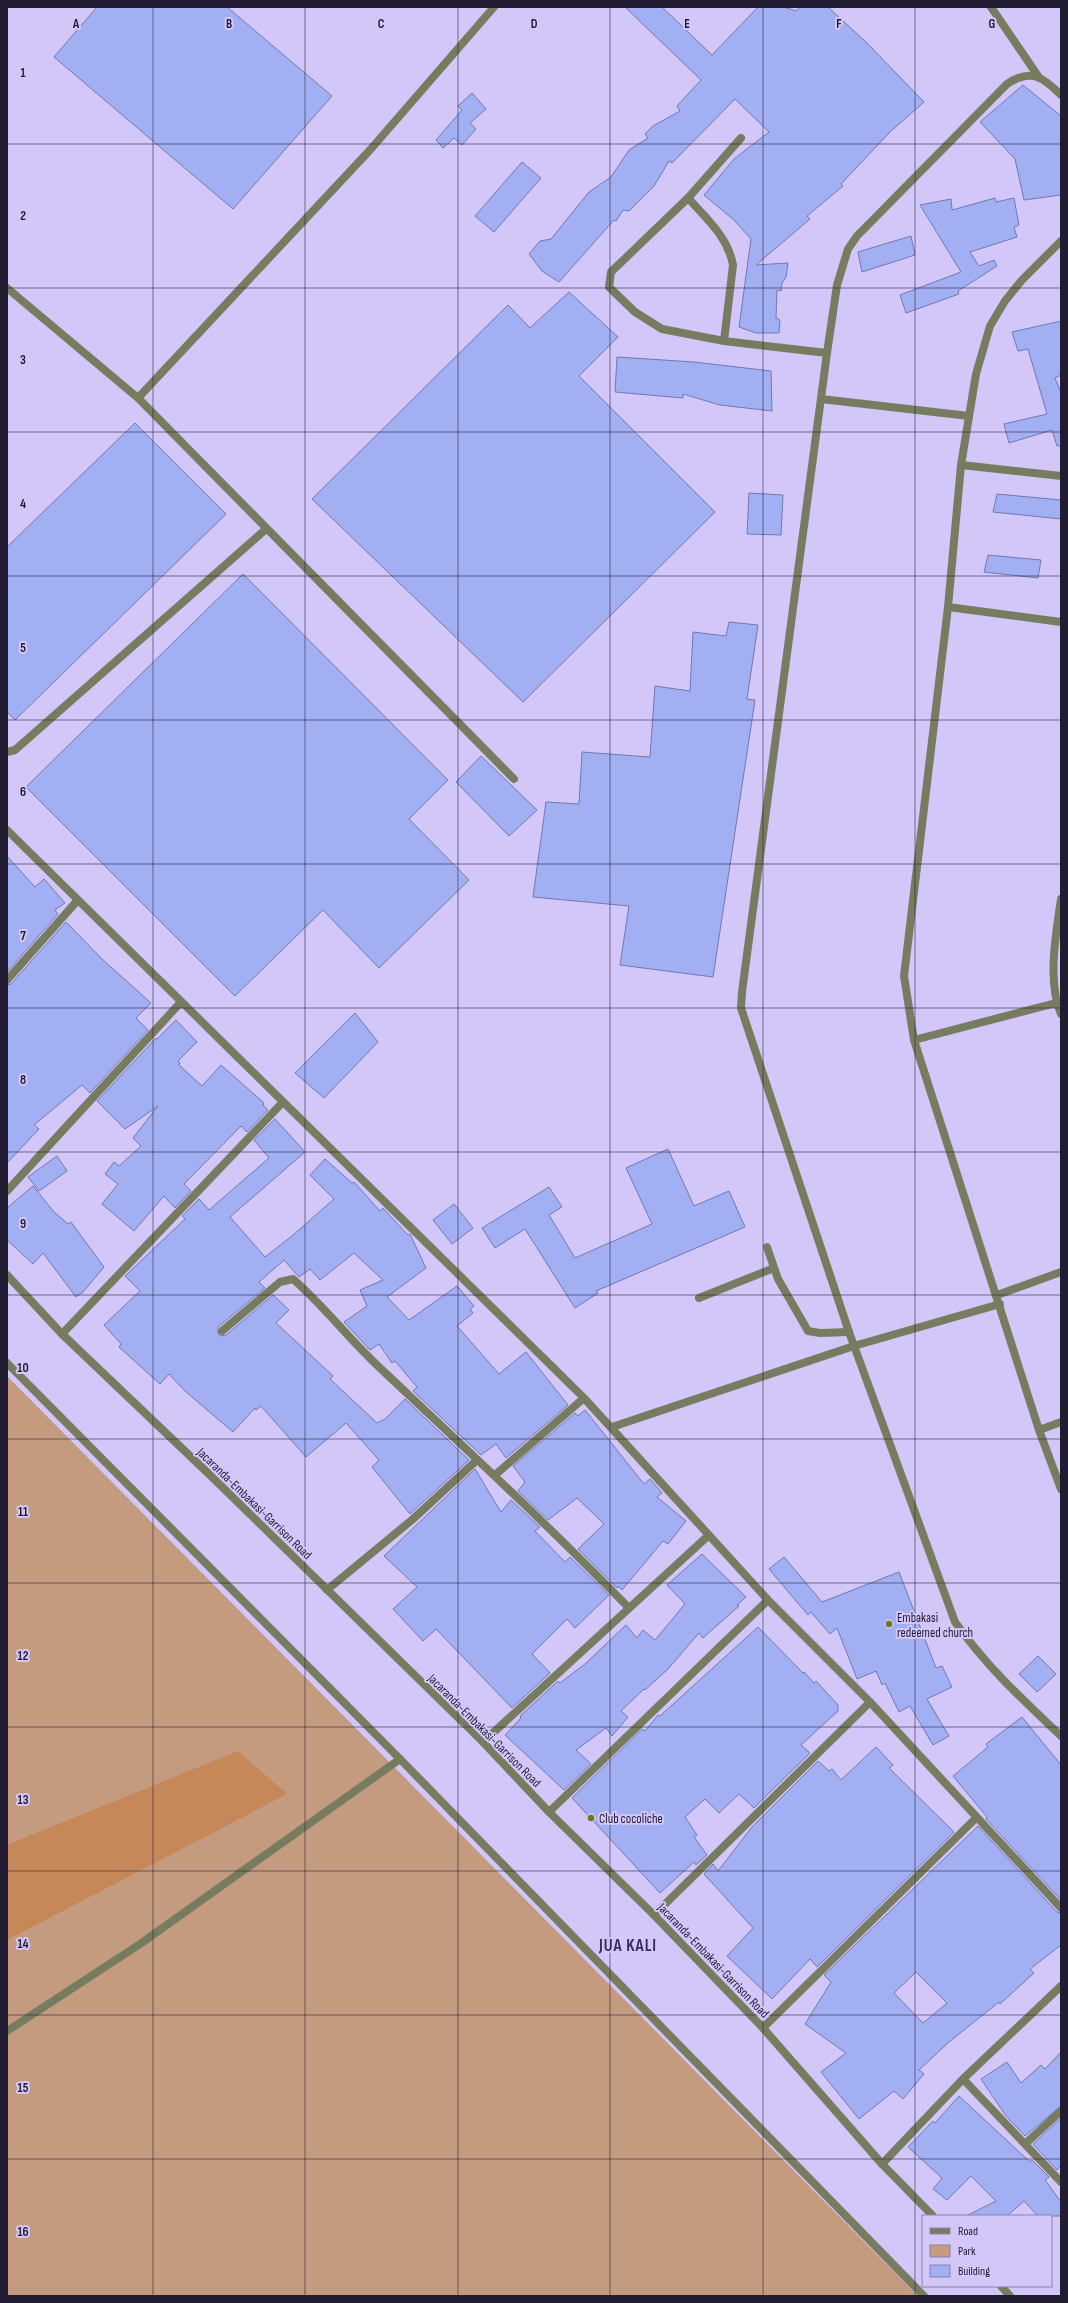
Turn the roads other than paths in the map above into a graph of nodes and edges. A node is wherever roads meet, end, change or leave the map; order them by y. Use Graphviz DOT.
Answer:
graph roads {
  1 [pos="494,7"];
  2 [pos="991,7"];
  3 [pos="1038,76"];
  4 [pos="1061,95"];
  5 [pos="741,138"];
  6 [pos="688,198"];
  7 [pos="1061,241"];
  8 [pos="7,288"];
  9 [pos="724,341"];
  10 [pos="827,353"];
  11 [pos="138,398"];
  12 [pos="821,399"];
  13 [pos="969,416"];
  14 [pos="961,465"];
  15 [pos="1061,476"];
  16 [pos="266,529"];
  17 [pos="948,607"];
  18 [pos="1061,622"];
  19 [pos="7,752"];
  20 [pos="514,779"];
  21 [pos="7,830"];
  22 [pos="1061,899"];
  23 [pos="77,901"];
  24 [pos="7,980"];
  25 [pos="181,1002"];
  26 [pos="1056,1003"];
  27 [pos="1061,1014"];
  28 [pos="914,1040"];
  29 [pos="283,1102"];
  30 [pos="7,1191"];
  31 [pos="767,1247"];
  32 [pos="774,1268"];
  33 [pos="1061,1272"];
  34 [pos="7,1275"];
  35 [pos="997,1295"];
  36 [pos="700,1298"];
  37 [pos="1000,1304"];
  38 [pos="222,1331"];
  39 [pos="849,1332"];
  40 [pos="62,1334"];
  41 [pos="854,1346"];
  42 [pos="7,1363"];
  43 [pos="584,1398"];
  44 [pos="1061,1422"];
  45 [pos="612,1427"];
  46 [pos="1039,1430"];
  47 [pos="477,1460"];
  48 [pos="495,1475"];
  49 [pos="1061,1488"];
  50 [pos="709,1536"];
  51 [pos="327,1590"];
  52 [pos="768,1600"];
  53 [pos="629,1608"];
  54 [pos="870,1702"];
  55 [pos="1061,1736"];
  56 [pos="483,1742"];
  57 [pos="400,1759"];
  58 [pos="549,1812"];
  59 [pos="976,1818"];
  60 [pos="1061,1908"];
  61 [pos="654,1915"];
  62 [pos="1061,1986"];
  63 [pos="763,2028"];
  64 [pos="7,2031"];
  65 [pos="963,2079"];
  66 [pos="1061,2110"];
  67 [pos="1024,2144"];
  68 [pos="882,2164"];
  69 [pos="1061,2182"];
  70 [pos="932,2215"];
  71 [pos="1001,2287"];
  72 [pos="924,2296"];
  73 [pos="1010,2296"];
  1 -- 11 [label="street"];
  2 -- 3 [label="street"];
  3 -- 4 [label="street"];
  3 -- 10 [label="street"];
  5 -- 6 [label="street"];
  6 -- 9 [label="street"];
  6 -- 9 [label="street"];
  7 -- 13 [label="street"];
  8 -- 11 [label="street"];
  9 -- 10 [label="street"];
  10 -- 12 [label="street"];
  11 -- 16 [label="street"];
  12 -- 13 [label="street"];
  12 -- 39 [label="street"];
  13 -- 14 [label="street"];
  14 -- 15 [label="street"];
  14 -- 17 [label="street"];
  16 -- 19 [label="street"];
  16 -- 20 [label="street"];
  17 -- 18 [label="street"];
  17 -- 28 [label="street"];
  21 -- 23 [label="street"];
  22 -- 26 [label="street"];
  23 -- 24 [label="street"];
  23 -- 25 [label="street"];
  25 -- 29 [label="street"];
  25 -- 30 [label="street"];
  26 -- 27 [label="street"];
  26 -- 28 [label="street"];
  28 -- 35 [label="street"];
  29 -- 40 [label="street"];
  29 -- 43 [label="street"];
  31 -- 32 [label="street"];
  32 -- 36 [label="street"];
  32 -- 39 [label="street"];
  33 -- 35 [label="street"];
  34 -- 40 [label="street, Jacaranda-Embakasi-Garrison Road"];
  35 -- 37 [label="street"];
  37 -- 41 [label="street"];
  37 -- 46 [label="street"];
  38 -- 47 [label="street"];
  39 -- 41 [label="street"];
  40 -- 51 [label="street, Jacaranda-Embakasi-Garrison Road"];
  41 -- 45 [label="street"];
  41 -- 55 [label="street"];
  42 -- 57 [label="street"];
  43 -- 45 [label="street"];
  43 -- 48 [label="street"];
  44 -- 46 [label="street"];
  45 -- 50 [label="street"];
  46 -- 49 [label="street"];
  47 -- 48 [label="street"];
  47 -- 51 [label="street"];
  48 -- 53 [label="street"];
  50 -- 52 [label="street"];
  50 -- 53 [label="street"];
  51 -- 56 [label="street, Jacaranda-Embakasi-Garrison Road"];
  52 -- 54 [label="street"];
  52 -- 58 [label="street"];
  53 -- 56 [label="street"];
  54 -- 59 [label="street"];
  54 -- 61 [label="street"];
  56 -- 58 [label="street, Jacaranda-Embakasi-Garrison Road"];
  57 -- 64 [label="street"];
  57 -- 72 [label="street"];
  58 -- 61 [label="street, Jacaranda-Embakasi-Garrison Road"];
  59 -- 60 [label="street"];
  59 -- 63 [label="street"];
  61 -- 63 [label="street, Jacaranda-Embakasi-Garrison Road"];
  62 -- 65 [label="street"];
  63 -- 68 [label="street, Jacaranda-Embakasi-Garrison Road"];
  65 -- 67 [label="street"];
  65 -- 68 [label="street"];
  66 -- 67 [label="street"];
  67 -- 69 [label="street"];
  68 -- 70 [label="street, Jacaranda-Embakasi-Garrison Road"];
  71 -- 73 [label="street"];
}
